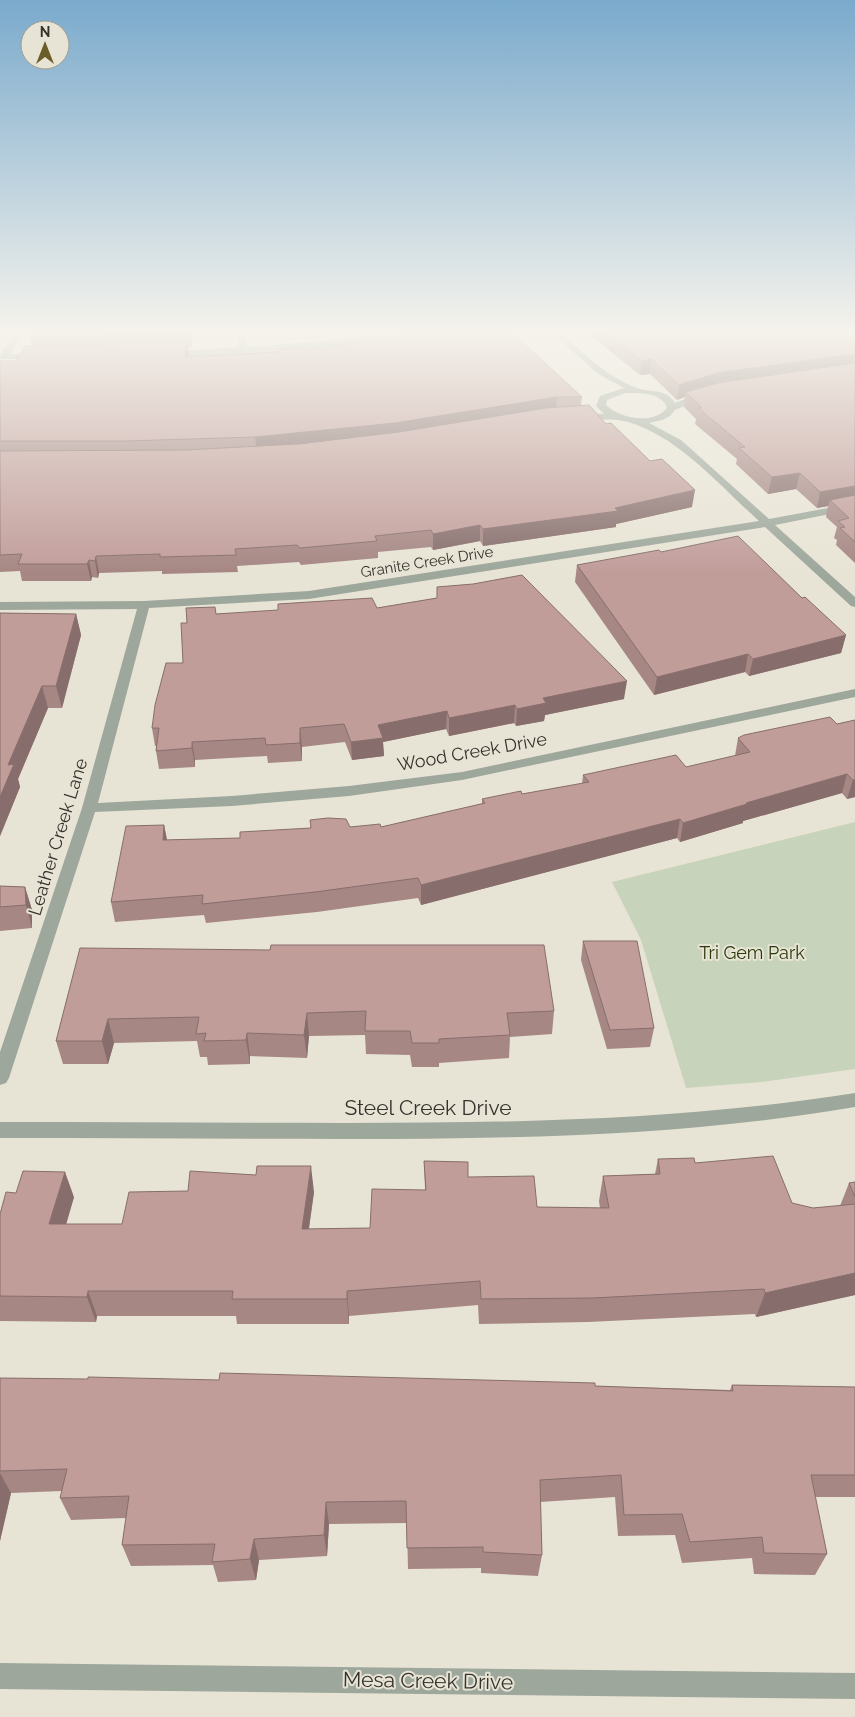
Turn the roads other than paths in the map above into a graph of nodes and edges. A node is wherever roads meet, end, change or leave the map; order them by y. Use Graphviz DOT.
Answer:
graph roads {
  1 [pos="576,411"];
  2 [pos="607,411"];
  3 [pos="669,411"];
  4 [pos="671,411"];
  5 [pos="623,418"];
  6 [pos="678,442"];
  7 [pos="855,506"];
  8 [pos="768,523"];
  9 [pos="855,603"];
  10 [pos="144,605"];
  11 [pos="0,606"];
  12 [pos="855,693"];
  13 [pos="89,808"];
  14 [pos="0,1078"];
  15 [pos="855,1100"];
  16 [pos="0,1130"];
  17 [pos="0,1676"];
  18 [pos="855,1686"];
  1 -- 5 [label="street"];
  2 -- 5 [label="street"];
  3 -- 5 [label="street"];
  4 -- 6 [label="street"];
  5 -- 6 [label="street"];
  6 -- 8 [label="street"];
  7 -- 8 [label="street, Granite Creek Drive"];
  8 -- 9 [label="street"];
  8 -- 10 [label="street, Granite Creek Drive"];
  10 -- 11 [label="street, Granite Creek Drive"];
  10 -- 13 [label="street, Leather Creek Lane"];
  12 -- 13 [label="street, Wood Creek Drive"];
  13 -- 14 [label="street, Leather Creek Lane"];
  15 -- 16 [label="street, Steel Creek Drive"];
  17 -- 18 [label="street, Mesa Creek Drive"];
}
